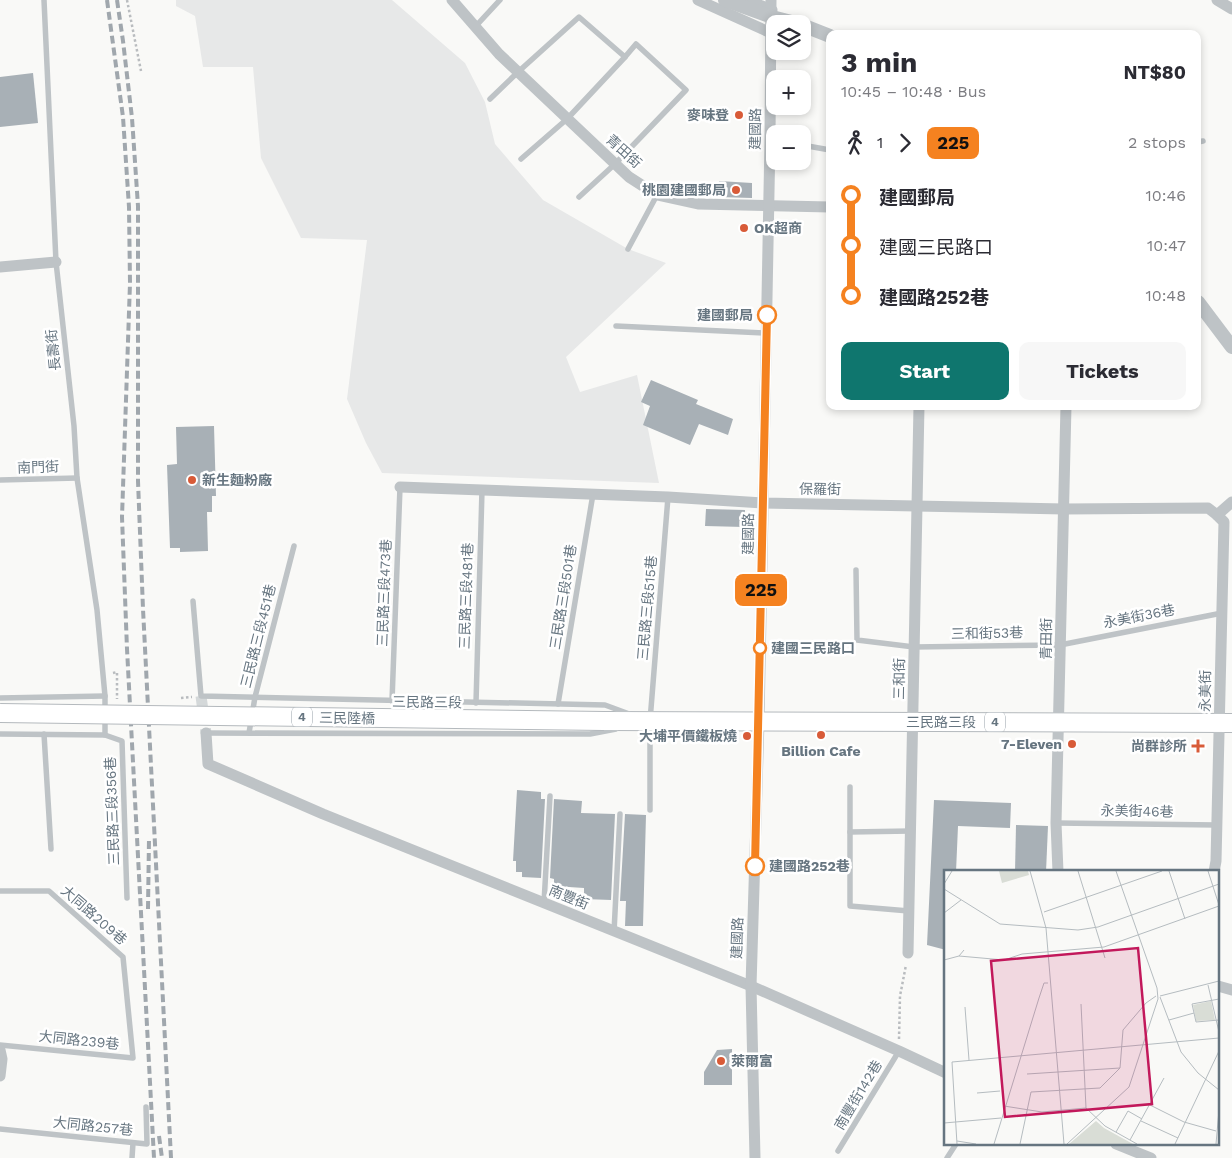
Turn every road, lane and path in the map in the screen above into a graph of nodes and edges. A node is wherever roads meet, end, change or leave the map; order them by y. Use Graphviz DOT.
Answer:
graph roads {
  1 [pos="44,0"];
  2 [pos="127,0"];
  3 [pos="452,0"];
  4 [pos="500,0"];
  5 [pos="698,0"];
  6 [pos="725,0"];
  7 [pos="747,0"];
  8 [pos="1217,0"];
  9 [pos="772,9"];
  10 [pos="1232,9"];
  11 [pos="475,27"];
  12 [pos="811,29"];
  13 [pos="766,31"];
  14 [pos="826,34"];
  15 [pos="626,57"];
  16 [pos="772,60"];
  17 [pos="141,72"];
  18 [pos="518,72"];
  19 [pos="490,99"];
  20 [pos="567,119"];
  21 [pos="773,125"];
  22 [pos="811,147"];
  23 [pos="826,149"];
  24 [pos="521,160"];
  25 [pos="615,164"];
  26 [pos="771,170"];
  27 [pos="657,195"];
  28 [pos="579,198"];
  29 [pos="769,205"];
  30 [pos="826,207"];
  31 [pos="628,249"];
  32 [pos="56,262"];
  33 [pos="0,267"];
  34 [pos="1201,306"];
  35 [pos="616,326"];
  36 [pos="766,333"];
  37 [pos="1232,347"];
  38 [pos="920,410"];
  39 [pos="1066,410"];
  40 [pos="78,478"];
  41 [pos="0,480"];
  42 [pos="400,487"];
  43 [pos="482,490"];
  44 [pos="593,494"];
  45 [pos="668,497"];
  46 [pos="1232,502"];
  47 [pos="763,503"];
  48 [pos="917,506"];
  49 [pos="1064,509"];
  50 [pos="1217,515"];
  51 [pos="294,546"];
  52 [pos="856,570"];
  53 [pos="194,601"];
  54 [pos="1222,613"];
  55 [pos="1060,645"];
  56 [pos="914,647"];
  57 [pos="112,681"];
  58 [pos="104,696"];
  59 [pos="255,697"];
  60 [pos="0,698"];
  61 [pos="117,698"];
  62 [pos="392,701"];
  63 [pos="476,703"];
  64 [pos="558,704"];
  65 [pos="0,713"];
  66 [pos="650,721"];
  67 [pos="759,721"];
  68 [pos="604,722"];
  69 [pos="913,722"];
  70 [pos="1059,723"];
  71 [pos="1226,723"];
  72 [pos="206,733"];
  73 [pos="249,733"];
  74 [pos="0,734"];
  75 [pos="44,734"];
  76 [pos="105,735"];
  77 [pos="850,787"];
  78 [pos="550,796"];
  79 [pos="650,810"];
  80 [pos="620,814"];
  81 [pos="1056,823"];
  82 [pos="1216,825"];
  83 [pos="910,831"];
  84 [pos="850,832"];
  85 [pos="51,849"];
  86 [pos="1058,870"];
  87 [pos="1214,870"];
  88 [pos="0,891"];
  89 [pos="127,898"];
  90 [pos="544,903"];
  91 [pos="909,911"];
  92 [pos="614,932"];
  93 [pos="908,953"];
  94 [pos="751,986"];
  95 [pos="129,1006"];
  96 [pos="0,1045"];
  97 [pos="0,1050"];
  98 [pos="899,1051"];
  99 [pos="944,1072"];
  100 [pos="0,1076"];
  101 [pos="146,1107"];
  102 [pos="0,1129"];
  103 [pos="133,1143"];
  104 [pos="955,1146"];
  105 [pos="1124,1146"];
  106 [pos="838,1151"];
  107 [pos="1146,1152"];
  108 [pos="132,1158"];
  109 [pos="755,1158"];
  110 [pos="947,1158"];
  1 -- 32 [label="lane, 長壽街"];
  2 -- 17 [label="path"];
  3 -- 11 [label="street, 青田街"];
  4 -- 11 [label="lane"];
  5 -- 13 [label="street"];
  6 -- 9 [label="street"];
  7 -- 9 [label="street"];
  8 -- 10 [label="street"];
  11 -- 18 [label="street, 青田街"];
  12 -- 14 [label="street"];
  15 -- 18 [label="lane"];
  15 -- 20 [label="lane"];
  15 -- 25 [label="lane"];
  16 -- 21 [label="street, 建國路"];
  18 -- 19 [label="lane"];
  18 -- 20 [label="street, 青田街"];
  20 -- 24 [label="lane"];
  20 -- 25 [label="street, 青田街"];
  22 -- 23 [label="lane"];
  25 -- 27 [label="street, 青田街"];
  25 -- 28 [label="lane"];
  26 -- 29 [label="street, 建國路"];
  27 -- 29 [label="street, 青田街"];
  27 -- 31 [label="lane"];
  29 -- 30 [label="street, 青田街"];
  29 -- 36 [label="street, 建國路"];
  32 -- 33 [label="street"];
  32 -- 40 [label="lane, 長壽街"];
  34 -- 37 [label="street"];
  35 -- 36 [label="lane"];
  36 -- 47 [label="street, 建國路"];
  38 -- 48 [label="street, 三和街"];
  39 -- 49 [label="street, 青田街"];
  40 -- 41 [label="lane, 南門街"];
  40 -- 58 [label="lane, 長壽街"];
  42 -- 43 [label="street, 保羅街"];
  42 -- 62 [label="lane, 三民路三段473巷"];
  43 -- 44 [label="street, 保羅街"];
  43 -- 63 [label="lane, 三民路三段481巷"];
  44 -- 45 [label="street, 保羅街"];
  44 -- 64 [label="lane, 三民路三段501巷"];
  45 -- 47 [label="street, 保羅街"];
  45 -- 66 [label="lane, 三民路三段515巷"];
  46 -- 50 [label="street"];
  47 -- 48 [label="street, 保羅街"];
  47 -- 67 [label="street, 建國路"];
  48 -- 49 [label="street, 保羅街"];
  48 -- 56 [label="street, 三和街"];
  49 -- 50 [label="street, 保羅街"];
  49 -- 55 [label="street, 青田街"];
  50 -- 54 [label="street, 永美街"];
  51 -- 59 [label="lane, 三民路三段451巷"];
  52 -- 56 [label="lane, 三和街53巷"];
  53 -- 59 [label="lane, 三民路三段"];
  54 -- 55 [label="lane, 永美街36巷"];
  54 -- 71 [label="street, 永美街"];
  55 -- 56 [label="lane, 三和街53巷"];
  55 -- 70 [label="street, 青田街"];
  56 -- 69 [label="street, 三和街"];
  57 -- 61 [label="path"];
  58 -- 60 [label="lane"];
  58 -- 76 [label="lane"];
  59 -- 62 [label="lane, 三民路三段"];
  59 -- 73 [label="lane, 三民路三段451巷"];
  62 -- 63 [label="lane, 三民路三段"];
  63 -- 64 [label="lane, 三民路三段"];
  64 -- 66 [label="lane, 三民路三段"];
  65 -- 68 [label="main road, 三民陸橋 / 4, bridge"];
  66 -- 67 [label="main road, 三民路三段 / 4"];
  66 -- 68 [label="main road, 三民路三段 / 4"];
  66 -- 73 [label="lane, 三民路三段"];
  66 -- 79 [label="lane, 三民路三段515巷"];
  67 -- 69 [label="main road, 三民路三段 / 4"];
  67 -- 94 [label="street, 建國路"];
  69 -- 70 [label="main road, 三民路三段 / 4"];
  69 -- 83 [label="street, 三和街"];
  70 -- 71 [label="main road, 三民路三段 / 4"];
  70 -- 81 [label="street, 青田街"];
  71 -- 82 [label="street, 永美街"];
  72 -- 73 [label="lane, 三民路三段"];
  72 -- 90 [label="street, 南豐街"];
  74 -- 75 [label="lane"];
  75 -- 76 [label="lane"];
  75 -- 85 [label="lane"];
  76 -- 89 [label="lane, 三民路三段356巷"];
  77 -- 84 [label="lane"];
  78 -- 90 [label="lane"];
  80 -- 92 [label="lane"];
  81 -- 82 [label="lane, 永美街46巷"];
  81 -- 86 [label="street, 青田街"];
  82 -- 87 [label="street, 永美街"];
  83 -- 84 [label="lane"];
  83 -- 91 [label="street, 三和街"];
  84 -- 91 [label="lane"];
  88 -- 95 [label="lane, 大同路209巷"];
  90 -- 92 [label="street, 南豐街"];
  91 -- 93 [label="street, 三和街"];
  92 -- 94 [label="street, 南豐街"];
  93 -- 98 [label="path"];
  94 -- 98 [label="street, 南豐街"];
  94 -- 109 [label="street, 建國路"];
  95 -- 96 [label="lane, 大同路239巷"];
  97 -- 100 [label="street"];
  98 -- 99 [label="street, 南豐街"];
  98 -- 106 [label="lane, 南豐街142巷"];
  101 -- 103 [label="lane, 大同路257巷"];
  102 -- 103 [label="lane, 大同路257巷"];
  103 -- 108 [label="lane"];
  104 -- 110 [label="lane"];
  105 -- 107 [label="street"];
}
